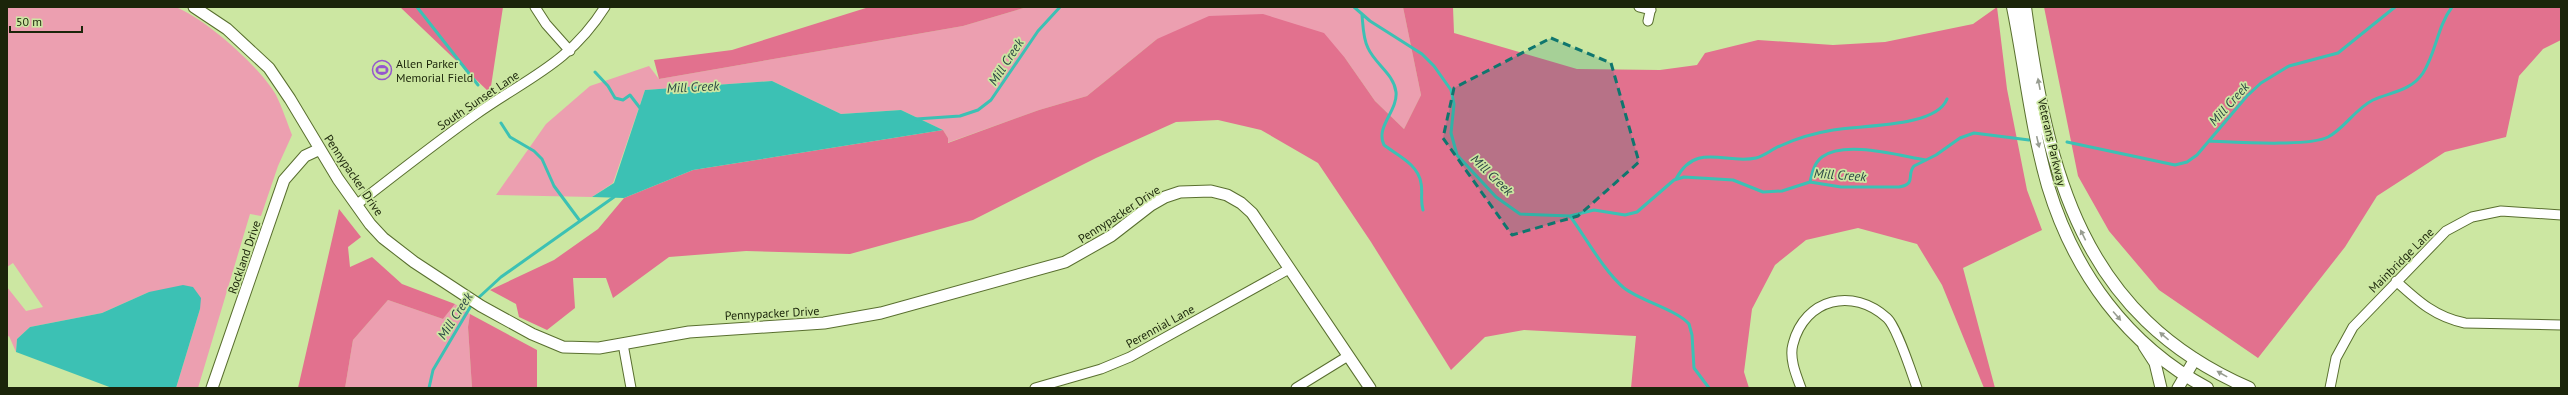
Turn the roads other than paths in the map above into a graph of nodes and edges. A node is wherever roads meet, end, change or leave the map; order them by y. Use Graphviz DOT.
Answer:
graph roads {
  1 [pos="194,7"];
  2 [pos="535,7"];
  3 [pos="604,7"];
  4 [pos="1639,7"];
  5 [pos="2013,7"];
  6 [pos="2025,7"];
  7 [pos="1651,8"];
  8 [pos="1648,21"];
  9 [pos="570,51"];
  10 [pos="320,149"];
  11 [pos="356,205"];
  12 [pos="2561,215"];
  13 [pos="1290,269"];
  14 [pos="2396,281"];
  15 [pos="2561,325"];
  16 [pos="2140,340"];
  17 [pos="623,344"];
  18 [pos="1348,356"];
  19 [pos="2195,359"];
  20 [pos="2186,376"];
  21 [pos="212,388"];
  22 [pos="631,388"];
  23 [pos="1035,388"];
  24 [pos="1296,388"];
  25 [pos="1370,388"];
  26 [pos="1801,388"];
  27 [pos="1917,388"];
  28 [pos="2161,388"];
  29 [pos="2178,388"];
  30 [pos="2206,388"];
  31 [pos="2249,388"];
  32 [pos="2330,388"];
  1 -- 10 [label="street, Pennypacker Drive"];
  2 -- 9 [label="street"];
  3 -- 9 [label="street, South Sunset Lane"];
  4 -- 7 [label="street"];
  5 -- 16 [label="main road, Veterans Parkway, one-way"];
  19 -- 6 [label="main road, Veterans Parkway, one-way"];
  7 -- 8 [label="street"];
  9 -- 11 [label="street, South Sunset Lane"];
  10 -- 11 [label="street, Pennypacker Drive"];
  10 -- 21 [label="street, Rockland Drive"];
  11 -- 17 [label="street, Pennypacker Drive"];
  12 -- 14 [label="street, Mainbridge Lane"];
  13 -- 17 [label="street, Pennypacker Drive"];
  13 -- 18 [label="street, Pennypacker Drive"];
  13 -- 23 [label="street, Perennial Lane"];
  14 -- 15 [label="street"];
  14 -- 32 [label="street, Mainbridge Lane"];
  16 -- 20 [label="main road, Veterans Parkway"];
  16 -- 28 [label="street"];
  17 -- 22 [label="street"];
  18 -- 24 [label="street"];
  18 -- 25 [label="street, Pennypacker Drive"];
  19 -- 20 [label="street"];
  31 -- 19 [label="main road, Veterans Parkway, one-way"];
  20 -- 29 [label="street"];
  20 -- 30 [label="main road, Veterans Parkway"];
  26 -- 27 [label="street"];
}
